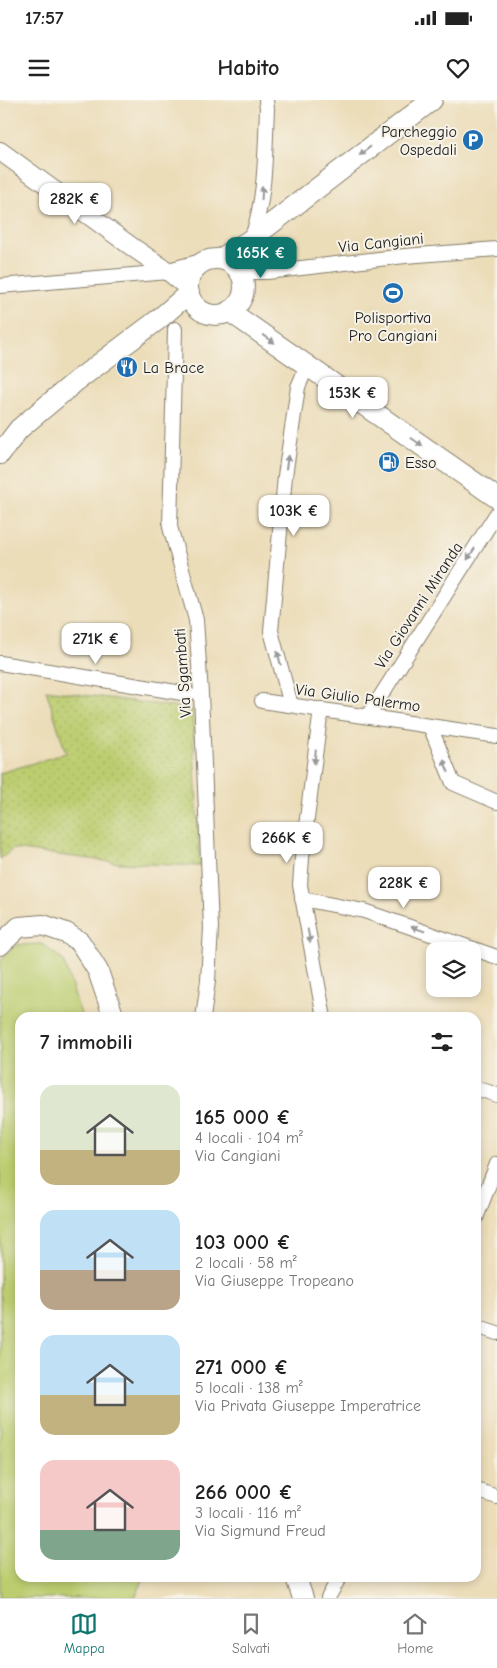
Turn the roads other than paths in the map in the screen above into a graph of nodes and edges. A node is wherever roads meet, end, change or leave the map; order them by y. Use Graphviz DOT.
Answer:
graph roads {
  1 [pos="266,100"];
  2 [pos="432,100"];
  3 [pos="0,151"];
  4 [pos="250,240"];
  5 [pos="497,249"];
  6 [pos="211,261"];
  7 [pos="169,272"];
  8 [pos="240,272"];
  9 [pos="0,286"];
  10 [pos="193,297"];
  11 [pos="229,311"];
  12 [pos="167,324"];
  13 [pos="307,366"];
  14 [pos="0,454"];
  15 [pos="497,498"];
  16 [pos="497,513"];
  17 [pos="0,663"];
  18 [pos="188,694"];
  19 [pos="262,701"];
  20 [pos="291,705"];
  21 [pos="321,709"];
  22 [pos="368,716"];
  23 [pos="430,726"];
  24 [pos="497,736"];
  25 [pos="497,802"];
  26 [pos="302,899"];
  27 [pos="0,945"];
  28 [pos="497,956"];
  29 [pos="112,1012"];
  30 [pos="204,1012"];
  31 [pos="323,1012"];
  32 [pos="481,1090"];
  33 [pos="497,1095"];
  34 [pos="497,1164"];
  35 [pos="481,1205"];
  36 [pos="481,1328"];
  37 [pos="497,1333"];
  38 [pos="481,1492"];
  39 [pos="497,1497"];
  40 [pos="297,1582"];
  41 [pos="336,1582"];
  42 [pos="302,1598"];
  43 [pos="328,1598"];
  4 -- 1 [label="street, one-way"];
  2 -- 4 [label="main road, one-way"];
  3 -- 7 [label="street"];
  4 -- 6 [label="main road"];
  5 -- 8 [label="street, Via Cangiani"];
  6 -- 7 [label="street"];
  6 -- 8 [label="main road"];
  6 -- 10 [label="main road"];
  7 -- 9 [label="street"];
  7 -- 10 [label="street"];
  8 -- 11 [label="main road"];
  10 -- 11 [label="main road"];
  10 -- 12 [label="main road"];
  11 -- 13 [label="main road, one-way"];
  12 -- 14 [label="main road"];
  12 -- 30 [label="street, Via Sgambati"];
  13 -- 15 [label="main road, one-way"];
  20 -- 13 [label="street, one-way"];
  16 -- 22 [label="street, Via Giovanni Miranda, one-way"];
  17 -- 18 [label="street"];
  19 -- 20 [label="street, Via Giulio Palermo"];
  20 -- 21 [label="street, Via Giulio Palermo"];
  21 -- 22 [label="street, Via Giulio Palermo"];
  21 -- 26 [label="street, one-way"];
  22 -- 23 [label="street, Via Giulio Palermo"];
  23 -- 24 [label="street"];
  25 -- 23 [label="street, Via Giulio Palermo, one-way"];
  28 -- 26 [label="street, one-way"];
  26 -- 31 [label="street, one-way"];
  27 -- 29 [label="main road"];
  32 -- 33 [label="street"];
  34 -- 35 [label="street"];
  36 -- 37 [label="street"];
  38 -- 39 [label="street"];
  40 -- 42 [label="main road"];
  41 -- 43 [label="street"];
}
